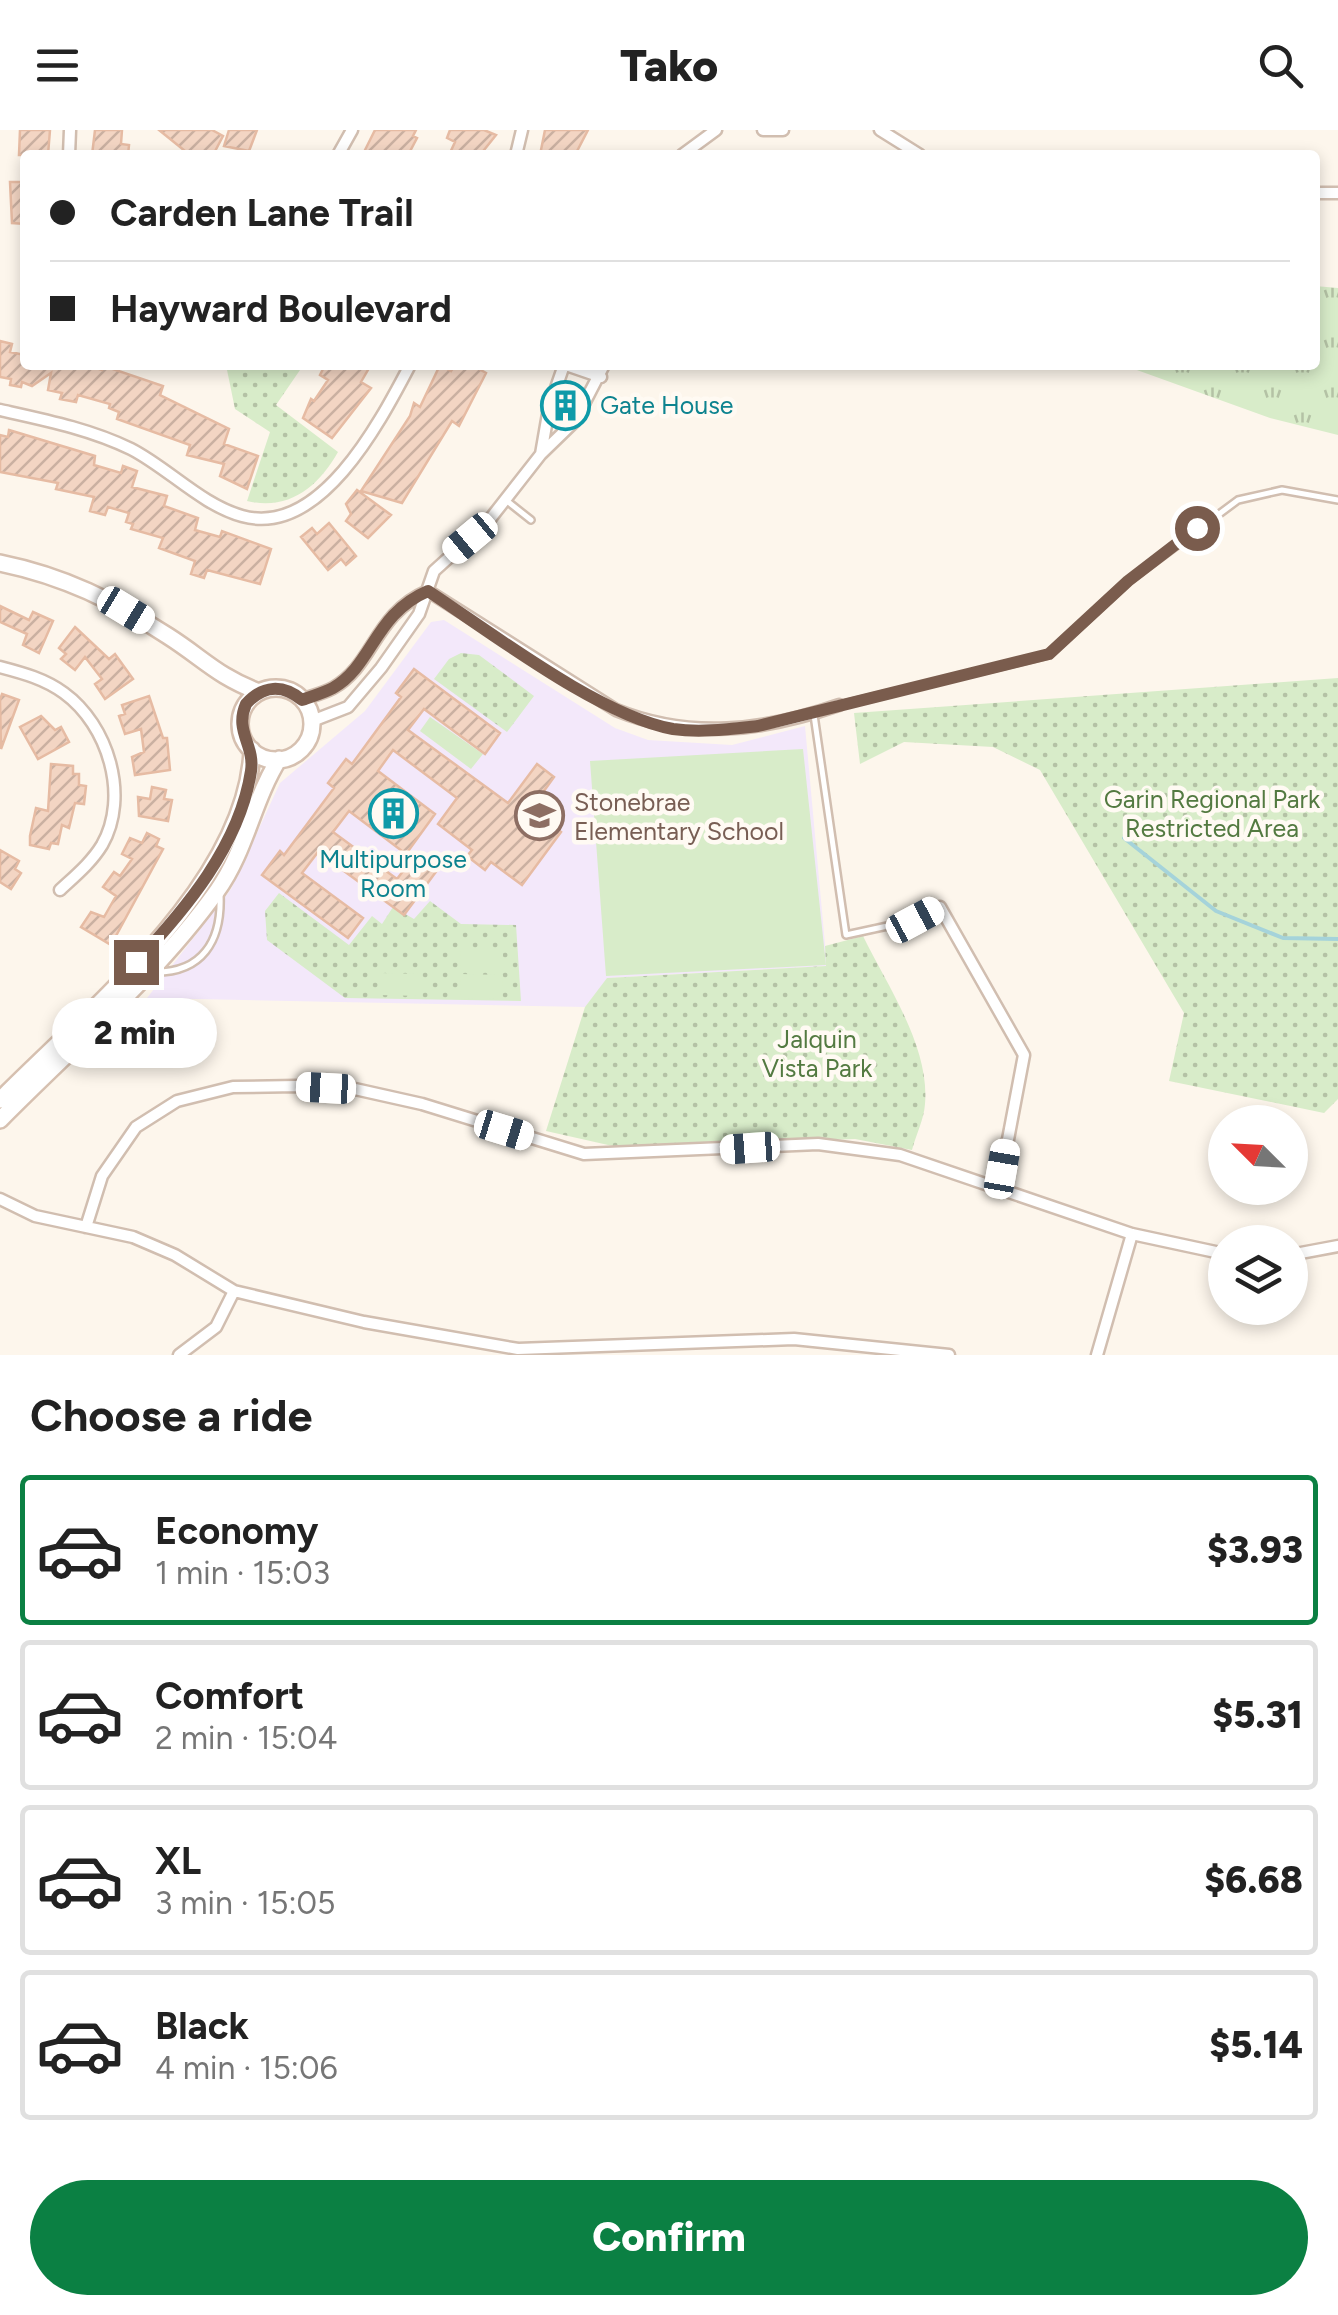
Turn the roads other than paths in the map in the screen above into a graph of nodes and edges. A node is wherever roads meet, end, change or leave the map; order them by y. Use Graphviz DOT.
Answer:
graph roads {
  1 [pos="716,130"];
  2 [pos="762,130"];
  3 [pos="783,130"];
  4 [pos="880,130"];
  5 [pos="910,130"];
  6 [pos="901,142"];
  7 [pos="687,150"];
  8 [pos="913,150"];
  9 [pos="407,370"];
  10 [pos="564,370"];
  11 [pos="603,371"];
  12 [pos="0,410"];
  13 [pos="541,454"];
  14 [pos="507,500"];
  15 [pos="1338,500"];
  16 [pos="531,520"];
  17 [pos="0,563"];
  18 [pos="428,591"];
  19 [pos="0,667"];
  20 [pos="222,678"];
  21 [pos="260,692"];
  22 [pos="302,700"];
  23 [pos="839,705"];
  24 [pos="242,712"];
  25 [pos="814,713"];
  26 [pos="312,721"];
  27 [pos="252,750"];
  28 [pos="280,759"];
  29 [pos="219,888"];
  30 [pos="60,890"];
  31 [pos="940,907"];
  32 [pos="146,972"];
  33 [pos="0,1100"];
  34 [pos="0,1120"];
  35 [pos="998,1188"];
  36 [pos="0,1199"];
  37 [pos="86,1228"];
  38 [pos="1132,1234"];
  39 [pos="1338,1246"];
  40 [pos="1208,1250"];
  41 [pos="1308,1252"];
  42 [pos="234,1292"];
  43 [pos="179,1355"];
  44 [pos="949,1355"];
  45 [pos="1097,1355"];
  1 -- 7 [label="street"];
  2 -- 3 [label="street"];
  4 -- 6 [label="street"];
  5 -- 6 [label="street"];
  6 -- 8 [label="street"];
  9 -- 12 [label="street"];
  10 -- 13 [label="street"];
  11 -- 13 [label="street"];
  13 -- 14 [label="street"];
  14 -- 16 [label="lane"];
  14 -- 18 [label="street"];
  15 -- 23 [label="lane"];
  17 -- 20 [label="main road"];
  18 -- 22 [label="street"];
  18 -- 25 [label="street"];
  18 -- 26 [label="street"];
  19 -- 30 [label="street"];
  20 -- 21 [label="main road"];
  20 -- 24 [label="main road"];
  21 -- 22 [label="main road"];
  21 -- 24 [label="main road"];
  22 -- 26 [label="main road"];
  23 -- 25 [label="street"];
  24 -- 27 [label="main road"];
  25 -- 31 [label="lane"];
  26 -- 28 [label="main road"];
  27 -- 28 [label="main road"];
  27 -- 33 [label="main road"];
  28 -- 29 [label="main road"];
  29 -- 32 [label="main road"];
  29 -- 32 [label="lane"];
  31 -- 35 [label="street"];
  32 -- 34 [label="main road"];
  35 -- 37 [label="street"];
  35 -- 38 [label="street"];
  36 -- 37 [label="street"];
  37 -- 42 [label="street"];
  38 -- 40 [label="street"];
  38 -- 45 [label="street"];
  39 -- 41 [label="street"];
  42 -- 43 [label="street"];
  42 -- 44 [label="street"];
}
